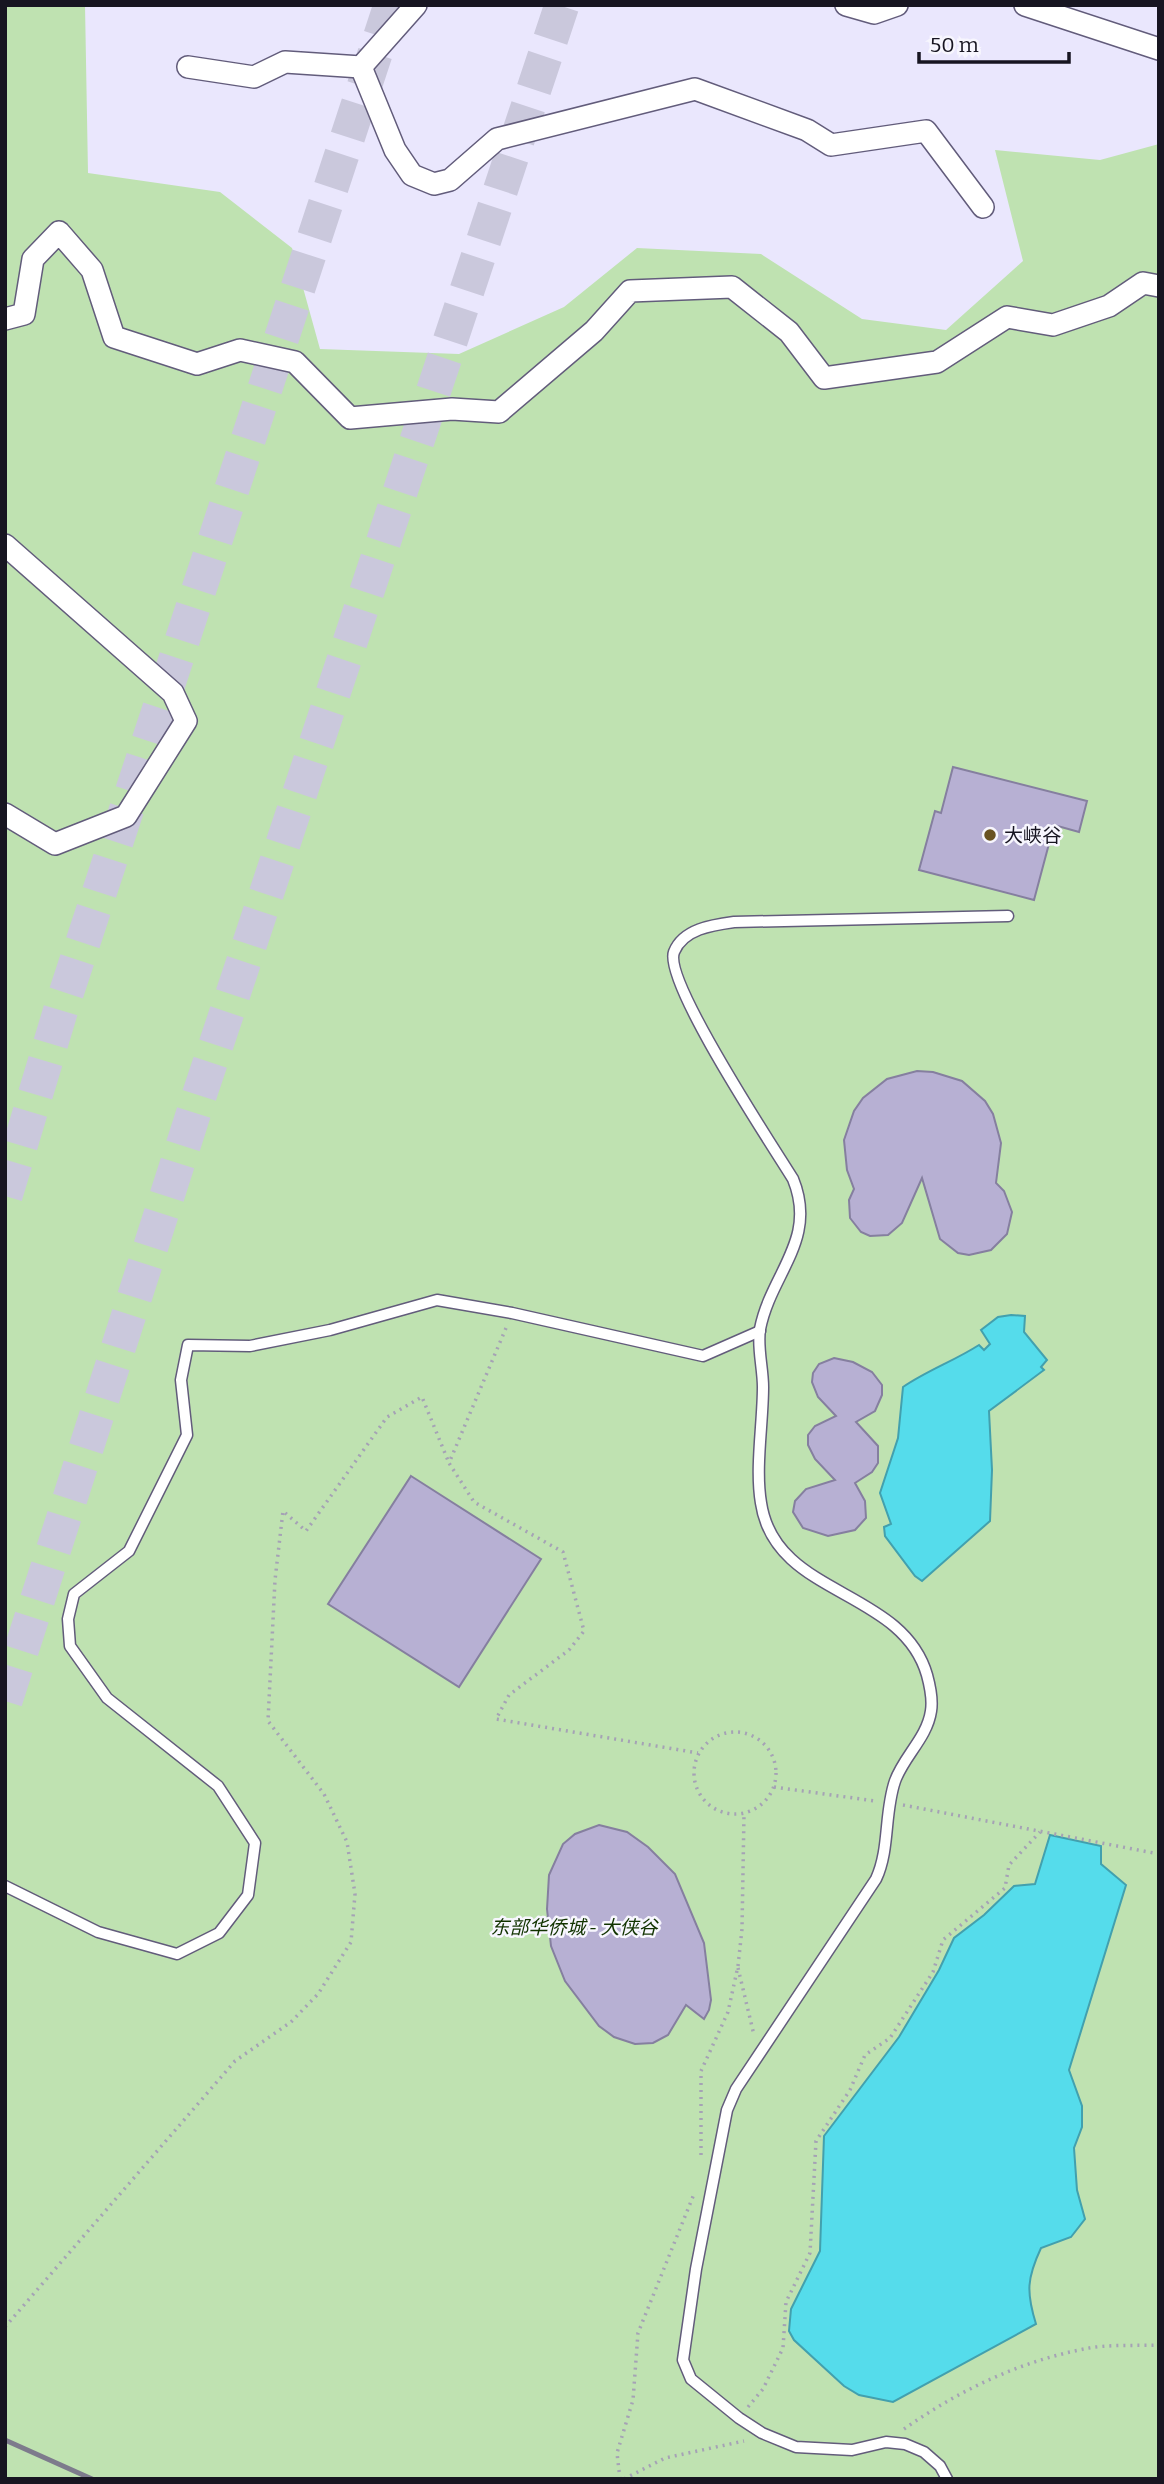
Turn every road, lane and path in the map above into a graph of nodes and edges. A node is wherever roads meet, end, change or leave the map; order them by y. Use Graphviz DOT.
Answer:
graph roads {
  1 [pos="415,5"];
  2 [pos="846,5"];
  3 [pos="897,5"];
  4 [pos="1026,5"];
  5 [pos="1159,49"];
  6 [pos="188,67"];
  7 [pos="361,67"];
  8 [pos="983,207"];
  9 [pos="1159,286"];
  10 [pos="5,319"];
  11 [pos="5,545"];
  12 [pos="5,814"];
  13 [pos="1008,916"];
  14 [pos="512,1313"];
  15 [pos="760,1331"];
  16 [pos="698,1753"];
  17 [pos="774,1787"];
  18 [pos="889,1803"];
  19 [pos="744,1814"];
  20 [pos="1040,1832"];
  21 [pos="1159,1854"];
  22 [pos="5,1886"];
  23 [pos="738,1966"];
  24 [pos="758,2057"];
  25 [pos="699,2165"];
  26 [pos="696,2186"];
  27 [pos="1159,2345"];
  28 [pos="738,2418"];
  29 [pos="762,2433"];
  30 [pos="886,2442"];
  31 [pos="622,2479"];
  32 [pos="947,2479"];
  1 -- 7 [label="street"];
  2 -- 3 [label="street"];
  4 -- 5 [label="street"];
  6 -- 7 [label="street"];
  7 -- 8 [label="street"];
  9 -- 10 [label="street"];
  11 -- 12 [label="street"];
  13 -- 15 [label="lane"];
  14 -- 15 [label="lane"];
  14 -- 16 [label="path"];
  14 -- 22 [label="lane"];
  15 -- 18 [label="lane"];
  16 -- 17 [label="path"];
  16 -- 19 [label="path"];
  17 -- 18 [label="path"];
  17 -- 19 [label="path"];
  18 -- 20 [label="path"];
  18 -- 24 [label="lane"];
  19 -- 23 [label="path"];
  20 -- 21 [label="path"];
  20 -- 28 [label="path"];
  23 -- 24 [label="path"];
  23 -- 25 [label="path"];
  24 -- 28 [label="lane"];
  26 -- 31 [label="path"];
  27 -- 30 [label="path"];
  28 -- 29 [label="lane"];
  29 -- 30 [label="lane"];
  29 -- 31 [label="path"];
  30 -- 32 [label="lane"];
}
